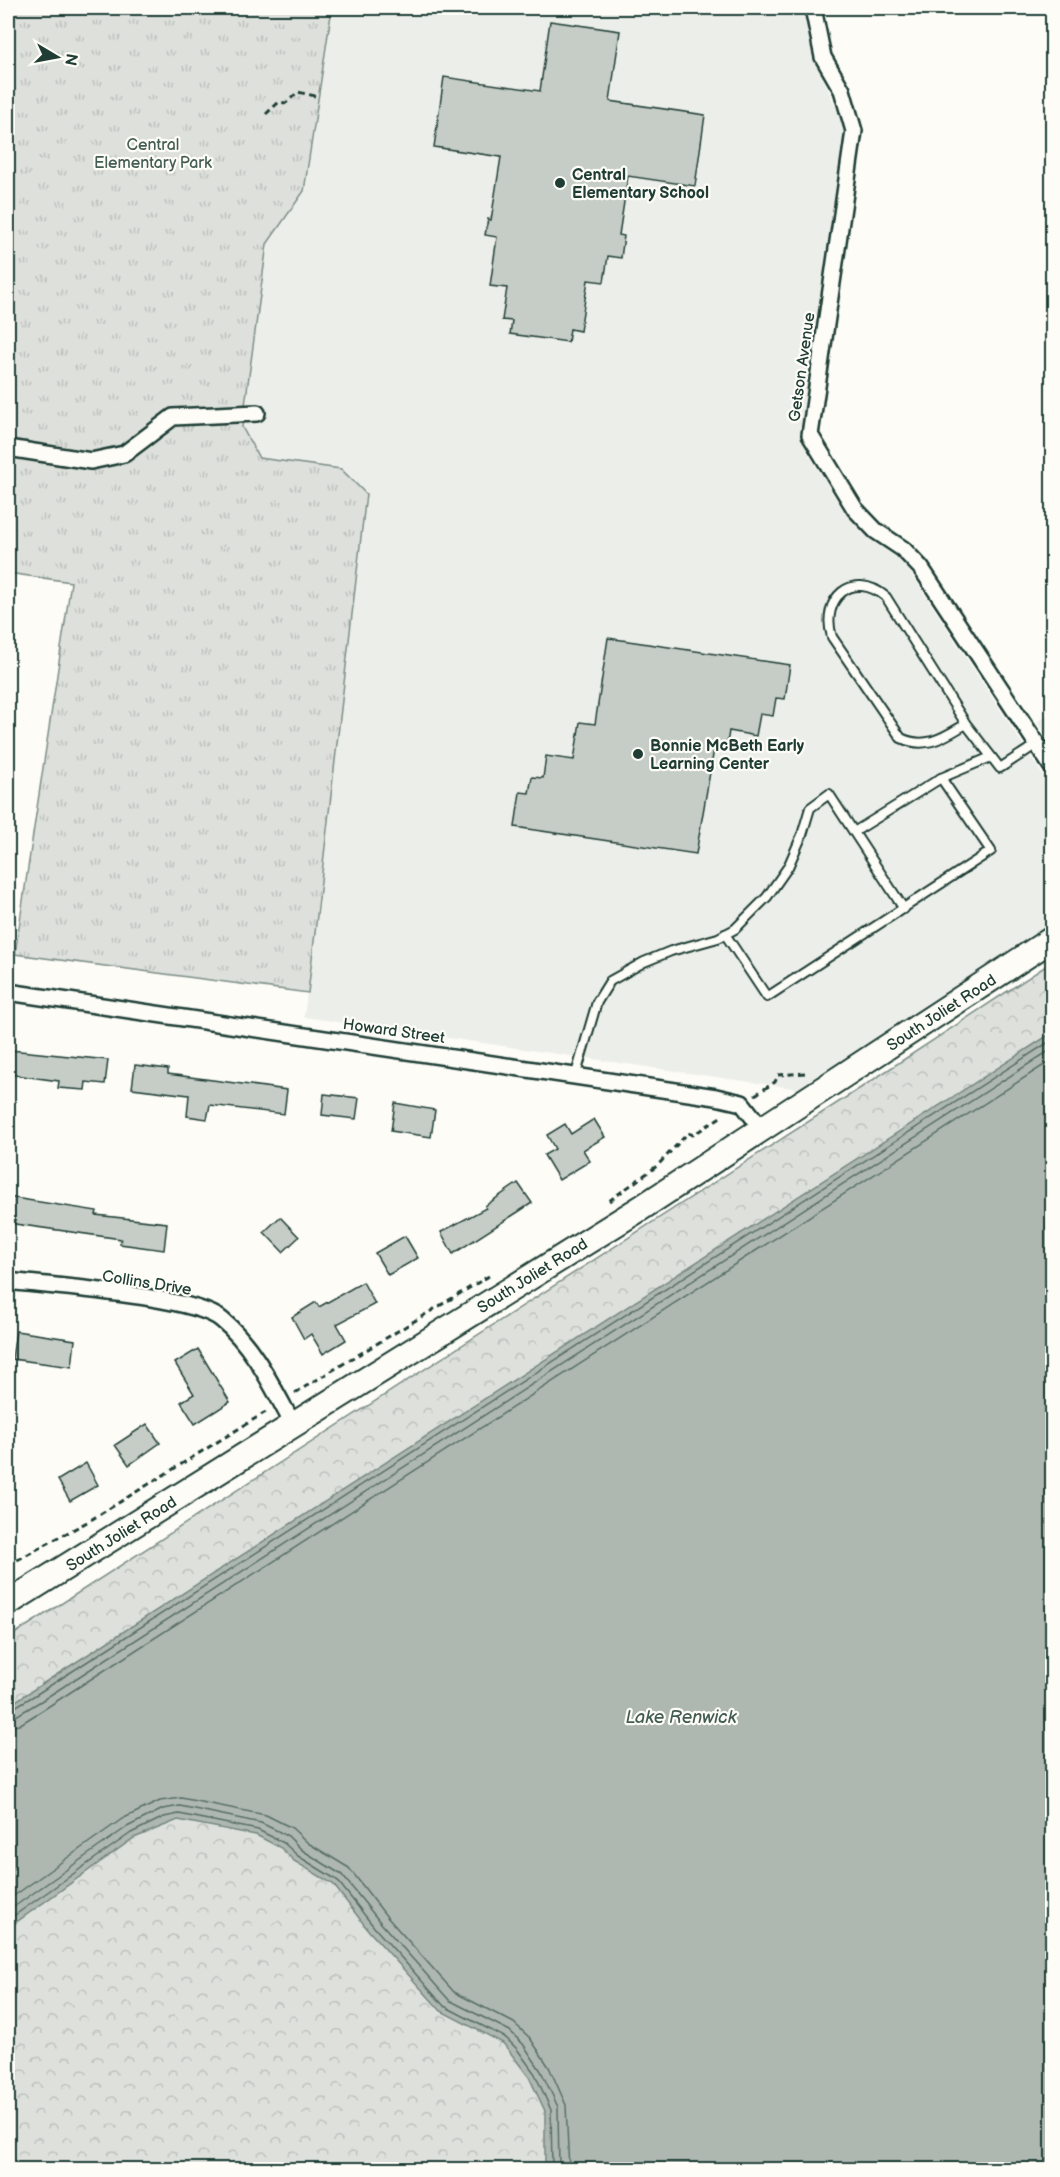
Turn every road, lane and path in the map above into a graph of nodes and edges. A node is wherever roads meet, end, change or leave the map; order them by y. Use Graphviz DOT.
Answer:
graph roads {
  1 [pos="813,8"];
  2 [pos="318,97"];
  3 [pos="266,114"];
  4 [pos="257,413"];
  5 [pos="8,448"];
  6 [pos="966,724"];
  7 [pos="1037,744"];
  8 [pos="991,757"];
  9 [pos="1053,767"];
  10 [pos="941,778"];
  11 [pos="854,832"];
  12 [pos="904,909"];
  13 [pos="724,934"];
  14 [pos="1053,939"];
  15 [pos="8,992"];
  16 [pos="576,1074"];
  17 [pos="762,1129"];
  18 [pos="693,1135"];
  19 [pos="603,1205"];
  20 [pos="494,1273"];
  21 [pos="8,1281"];
  22 [pos="301,1389"];
  23 [pos="263,1413"];
  24 [pos="294,1426"];
  25 [pos="8,1564"];
  26 [pos="8,1603"];
  1 -- 7 [label="street, Getson Avenue"];
  2 -- 3 [label="path"];
  4 -- 5 [label="street"];
  6 -- 6 [label="lane"];
  6 -- 8 [label="lane"];
  7 -- 8 [label="lane"];
  7 -- 9 [label="street, Getson Avenue"];
  8 -- 10 [label="lane"];
  10 -- 11 [label="lane"];
  10 -- 12 [label="lane"];
  11 -- 12 [label="lane"];
  11 -- 13 [label="lane"];
  12 -- 13 [label="lane"];
  13 -- 16 [label="lane"];
  14 -- 17 [label="main road, South Joliet Road"];
  15 -- 16 [label="street, Howard Street"];
  16 -- 17 [label="street, Howard Street"];
  17 -- 24 [label="main road, South Joliet Road"];
  18 -- 19 [label="path"];
  20 -- 22 [label="path"];
  21 -- 24 [label="street, Collins Drive"];
  23 -- 25 [label="path"];
  24 -- 26 [label="main road, South Joliet Road"];
}
